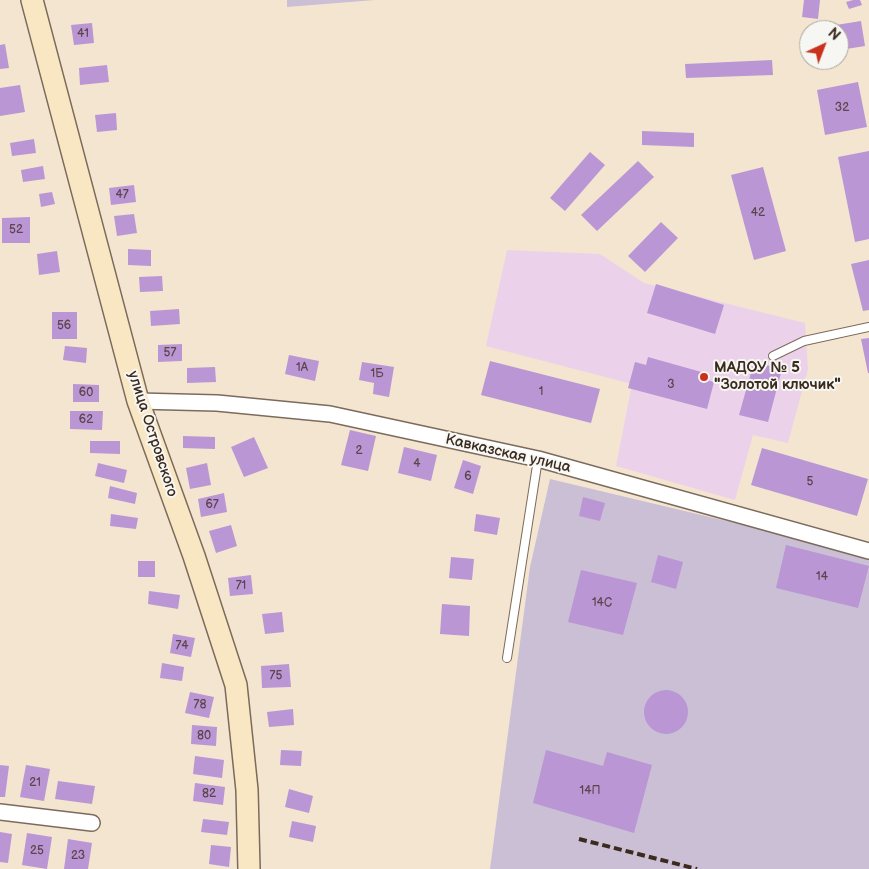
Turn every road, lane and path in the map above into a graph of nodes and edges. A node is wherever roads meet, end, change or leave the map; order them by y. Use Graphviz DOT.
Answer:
graph roads {
  1 [pos="32,0"];
  2 [pos="869,327"];
  3 [pos="773,356"];
  4 [pos="138,402"];
  5 [pos="538,459"];
  6 [pos="869,551"];
  7 [pos="507,658"];
  8 [pos="0,812"];
  9 [pos="92,823"];
  10 [pos="249,869"];
  1 -- 4 [label="street, улица Островского"];
  2 -- 3 [label="lane"];
  4 -- 5 [label="street, Кавказская улица"];
  4 -- 10 [label="street, улица Островского"];
  5 -- 6 [label="street, Кавказская улица"];
  5 -- 7 [label="lane"];
  8 -- 9 [label="street"];
}
